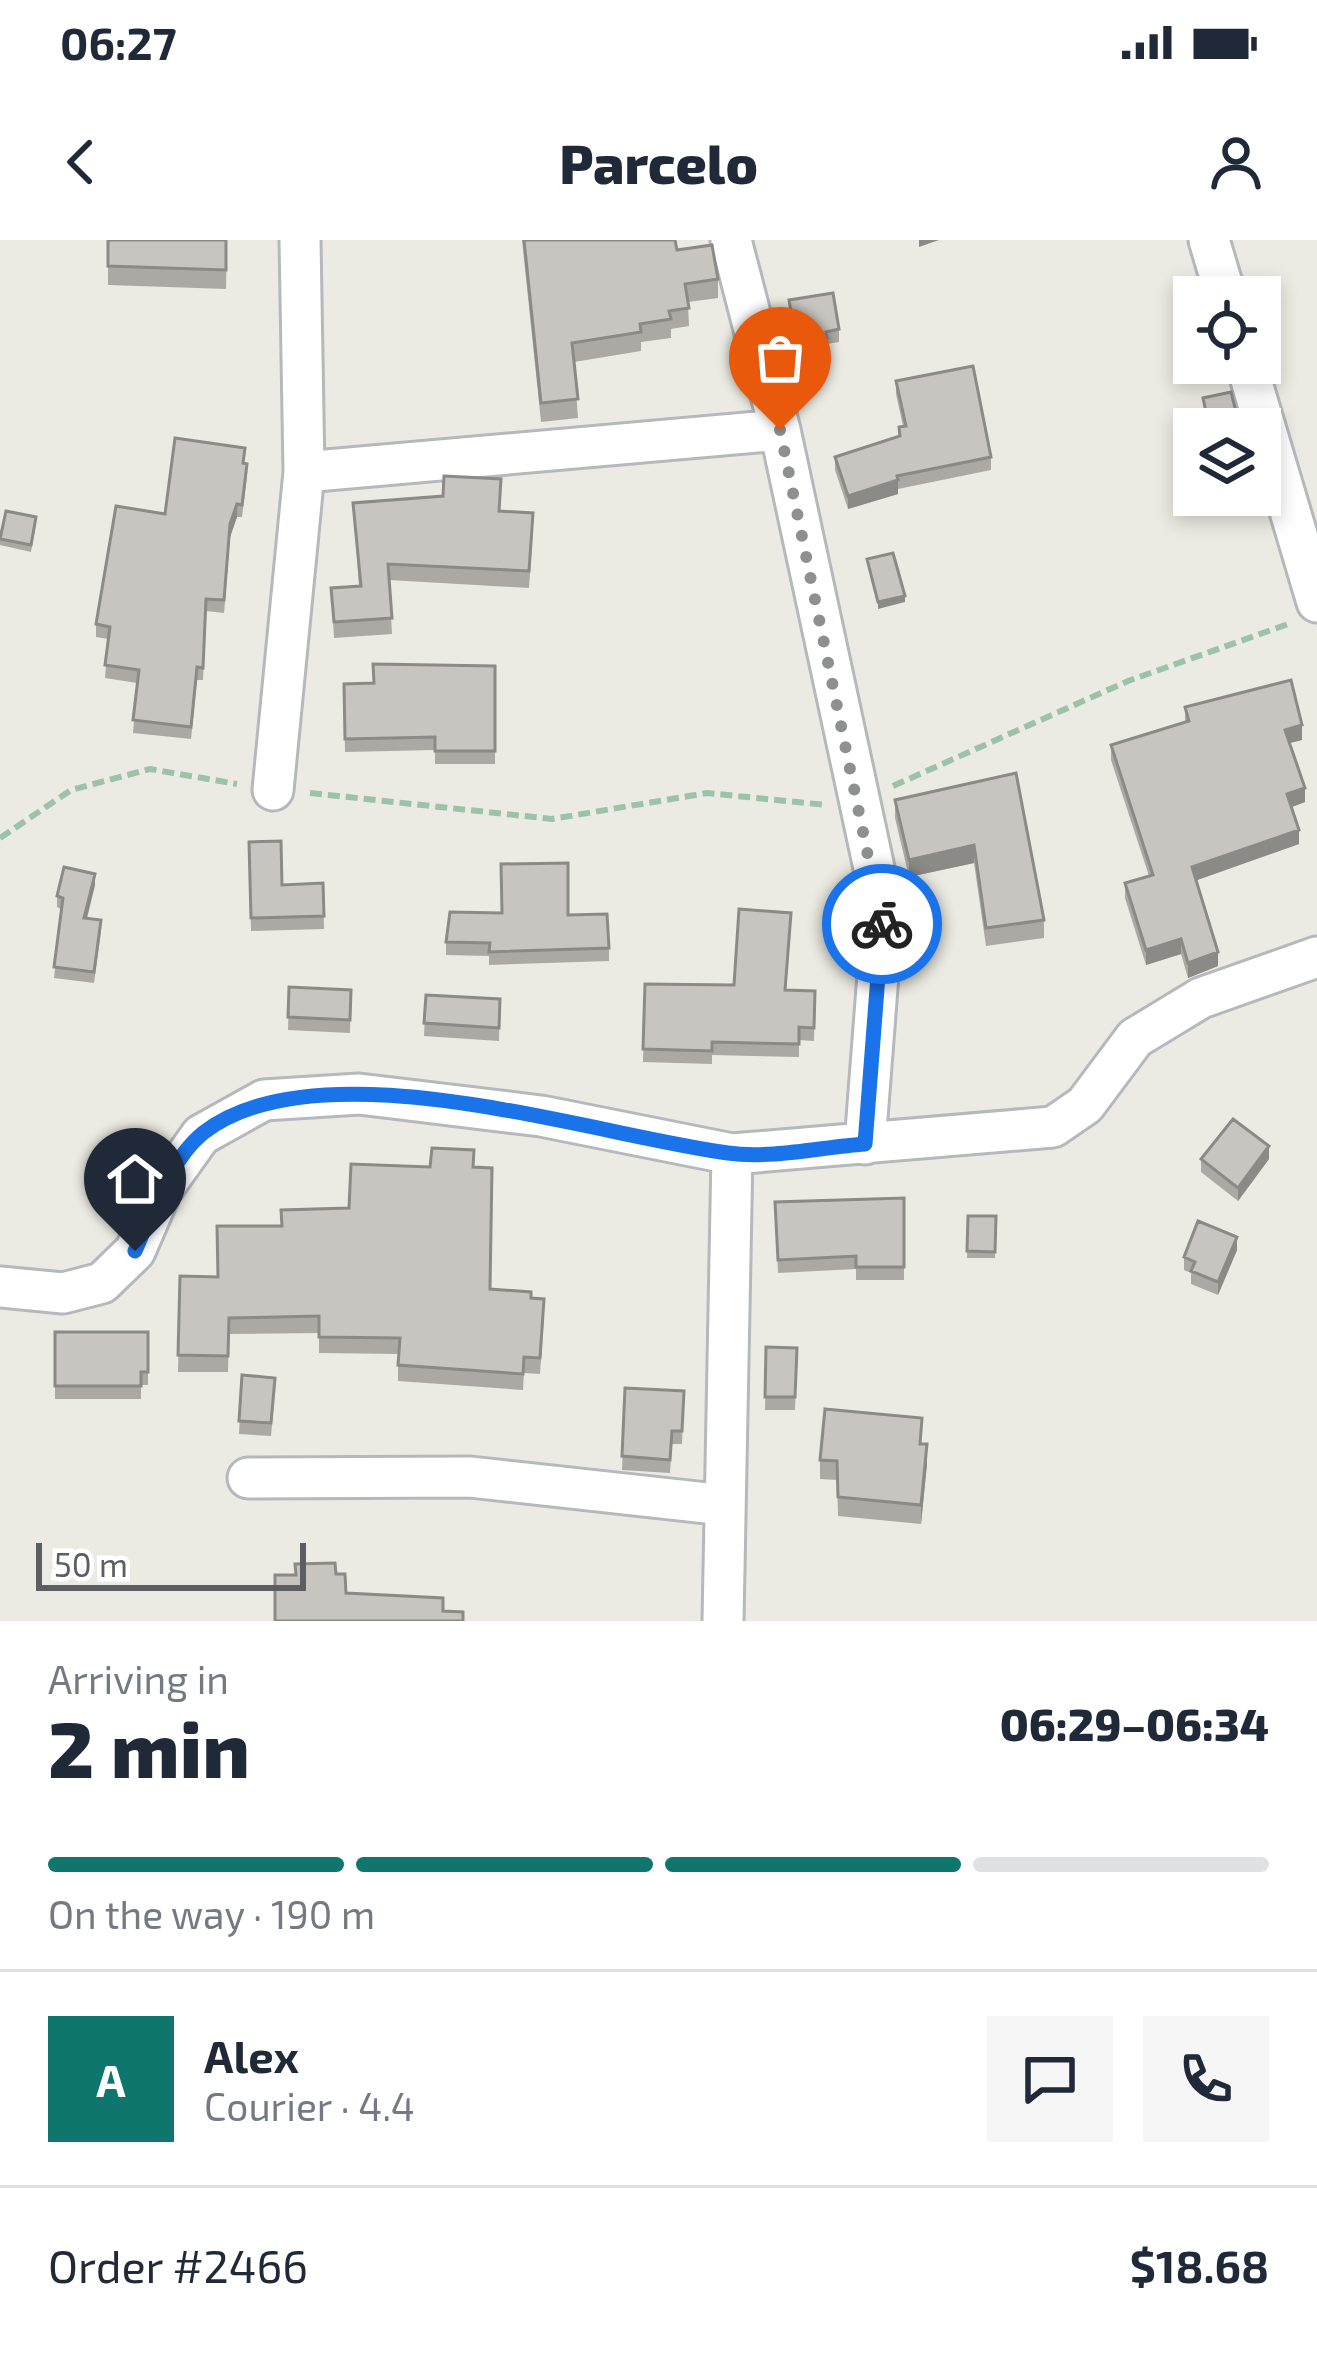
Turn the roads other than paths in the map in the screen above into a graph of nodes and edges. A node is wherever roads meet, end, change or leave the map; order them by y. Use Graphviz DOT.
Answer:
graph roads {
  1 [pos="300,240"];
  2 [pos="730,240"];
  3 [pos="1210,240"];
  4 [pos="1220,276"];
  5 [pos="1251,384"];
  6 [pos="780,430"];
  7 [pos="304,472"];
  8 [pos="1307,611"];
  9 [pos="273,790"];
  10 [pos="1317,957"];
  11 [pos="865,1144"];
  12 [pos="731,1154"];
  13 [pos="0,1287"];
  14 [pos="248,1478"];
  15 [pos="725,1505"];
  16 [pos="723,1621"];
  1 -- 7 [label="street"];
  2 -- 6 [label="street"];
  3 -- 4 [label="street"];
  5 -- 8 [label="street"];
  6 -- 7 [label="street"];
  6 -- 11 [label="street"];
  7 -- 9 [label="street"];
  10 -- 11 [label="street"];
  11 -- 12 [label="street"];
  12 -- 13 [label="street"];
  12 -- 15 [label="street"];
  14 -- 15 [label="street"];
  15 -- 16 [label="street"];
}
